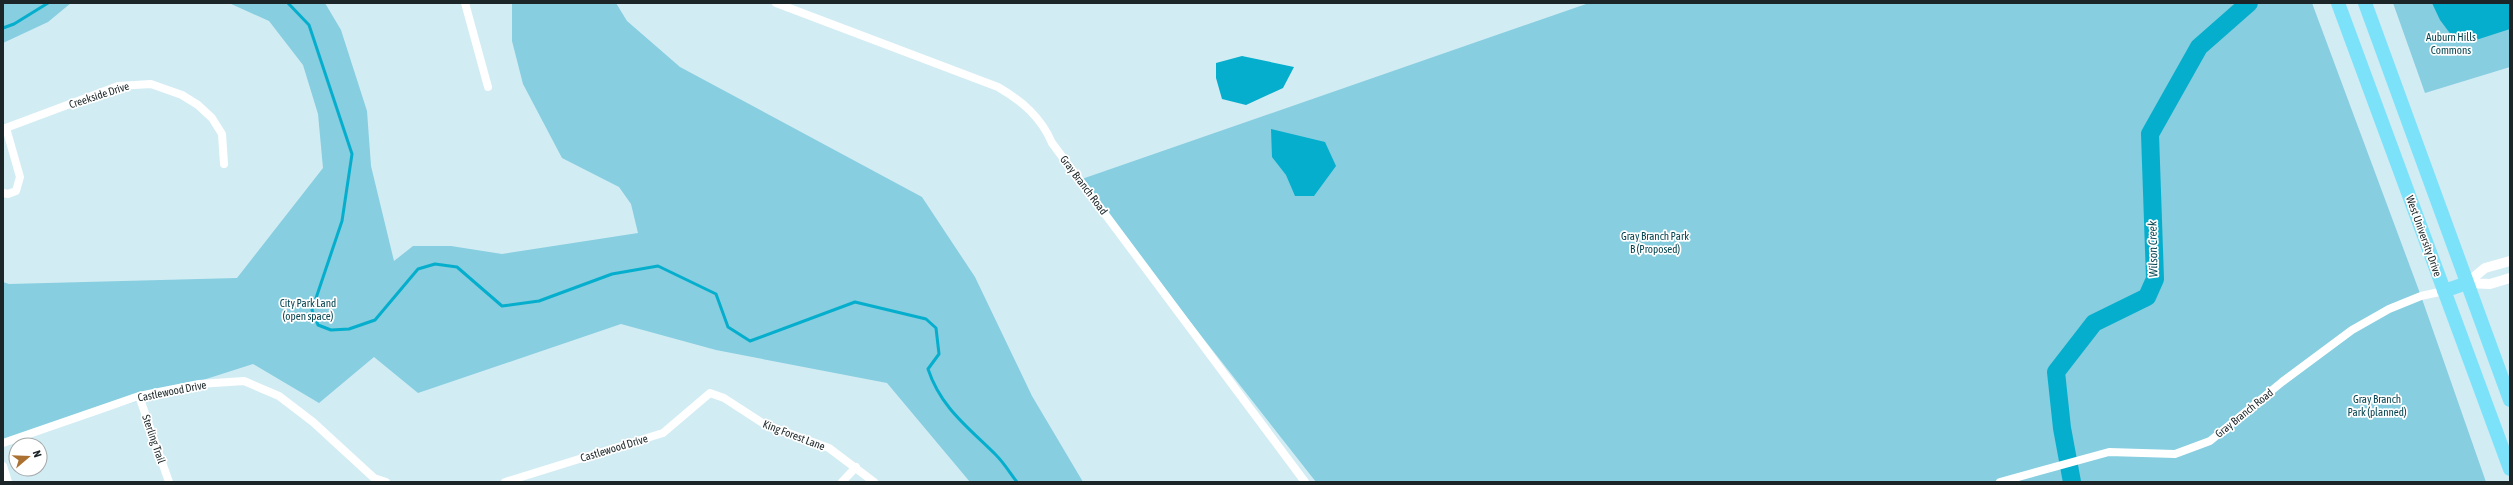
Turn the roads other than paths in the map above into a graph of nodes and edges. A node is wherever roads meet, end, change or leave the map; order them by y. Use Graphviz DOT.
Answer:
graph roads {
  1 [pos="465,3"];
  2 [pos="776,3"];
  3 [pos="2338,3"];
  4 [pos="2365,3"];
  5 [pos="488,87"];
  6 [pos="4,129"];
  7 [pos="224,164"];
  8 [pos="3,193"];
  9 [pos="2510,260"];
  10 [pos="2510,278"];
  11 [pos="2467,283"];
  12 [pos="2444,291"];
  13 [pos="710,393"];
  14 [pos="139,396"];
  15 [pos="2510,400"];
  16 [pos="3,443"];
  17 [pos="3,466"];
  18 [pos="856,467"];
  19 [pos="2510,469"];
  20 [pos="8,482"];
  21 [pos="169,482"];
  22 [pos="386,482"];
  23 [pos="505,482"];
  24 [pos="842,482"];
  25 [pos="874,482"];
  26 [pos="1305,482"];
  27 [pos="2000,482"];
  1 -- 5 [label="street"];
  2 -- 26 [label="street, Gray Branch Road"];
  3 -- 12 [label="highway, West University Drive"];
  4 -- 11 [label="highway"];
  6 -- 7 [label="street, Creekside Drive"];
  6 -- 8 [label="street"];
  9 -- 11 [label="street"];
  10 -- 11 [label="street"];
  11 -- 12 [label="highway"];
  11 -- 15 [label="highway"];
  12 -- 19 [label="highway, West University Drive"];
  12 -- 27 [label="street, Gray Branch Road"];
  13 -- 18 [label="street, King Forest Lane"];
  13 -- 23 [label="street, Castlewood Drive"];
  14 -- 16 [label="street, Castlewood Drive"];
  14 -- 21 [label="street, Sterling Trail"];
  14 -- 22 [label="street, Castlewood Drive"];
  17 -- 20 [label="street"];
  18 -- 24 [label="street"];
  18 -- 25 [label="street, King Forest Lane"];
}
